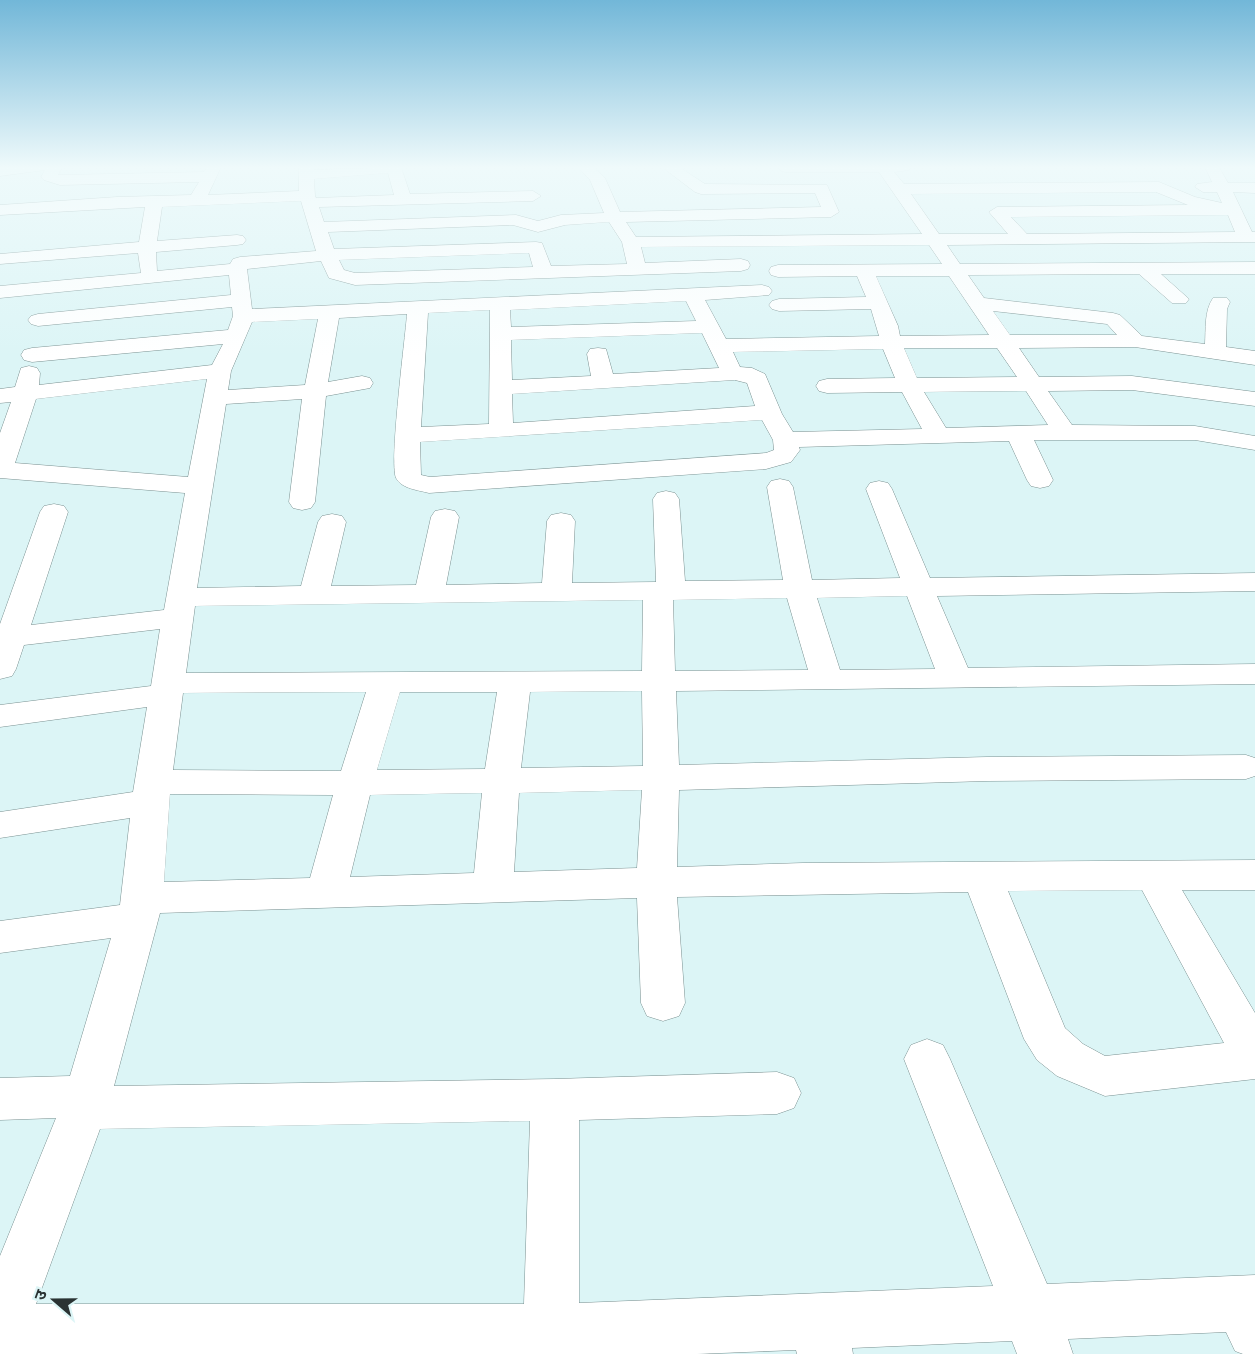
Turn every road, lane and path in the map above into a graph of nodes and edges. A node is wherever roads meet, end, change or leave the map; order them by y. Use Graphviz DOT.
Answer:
graph roads {
  1 [pos="52,230"];
  2 [pos="150,230"];
  3 [pos="235,230"];
  4 [pos="317,230"];
  5 [pos="623,230"];
  6 [pos="843,230"];
  7 [pos="926,230"];
  8 [pos="1014,230"];
  9 [pos="1251,237"];
  10 [pos="1021,238"];
  11 [pos="849,239"];
  12 [pos="631,242"];
  13 [pos="936,245"];
  14 [pos="147,247"];
  15 [pos="327,255"];
  16 [pos="42,256"];
  17 [pos="0,259"];
  18 [pos="741,265"];
  19 [pos="637,268"];
  20 [pos="1144,269"];
  21 [pos="953,270"];
  22 [pos="778,271"];
  23 [pos="864,271"];
  24 [pos="1252,271"];
  25 [pos="544,272"];
  26 [pos="149,277"];
  27 [pos="239,287"];
  28 [pos="42,288"];
  29 [pos="762,291"];
  30 [pos="0,292"];
  31 [pos="693,295"];
  32 [pos="1179,298"];
  33 [pos="1220,302"];
  34 [pos="500,303"];
  35 [pos="878,303"];
  36 [pos="976,303"];
  37 [pos="779,305"];
  38 [pos="418,307"];
  39 [pos="330,310"];
  40 [pos="38,320"];
  41 [pos="710,327"];
  42 [pos="500,334"];
  43 [pos="1135,341"];
  44 [pos="891,342"];
  45 [pos="1003,342"];
  46 [pos="720,346"];
  47 [pos="1215,352"];
  48 [pos="598,354"];
  49 [pos="32,355"];
  50 [pos="1255,358"];
  51 [pos="733,374"];
  52 [pos="603,381"];
  53 [pos="362,383"];
  54 [pos="1031,383"];
  55 [pos="218,385"];
  56 [pos="909,385"];
  57 [pos="827,386"];
  58 [pos="501,388"];
  59 [pos="315,391"];
  60 [pos="26,393"];
  61 [pos="0,396"];
  62 [pos="1255,399"];
  63 [pos="771,414"];
  64 [pos="501,431"];
  65 [pos="1065,432"];
  66 [pos="1018,433"];
  67 [pos="408,435"];
  68 [pos="938,435"];
  69 [pos="785,440"];
  70 [pos="1255,442"];
  71 [pos="0,469"];
  72 [pos="1040,480"];
  73 [pos="200,486"];
  74 [pos="780,487"];
  75 [pos="879,489"];
  76 [pos="666,499"];
  77 [pos="303,502"];
  78 [pos="54,512"];
  79 [pos="445,517"];
  80 [pos="561,521"];
  81 [pos="332,522"];
  82 [pos="1255,582"];
  83 [pos="918,587"];
  84 [pos="799,589"];
  85 [pos="665,591"];
  86 [pos="556,593"];
  87 [pos="429,594"];
  88 [pos="314,596"];
  89 [pos="180,607"];
  90 [pos="11,638"];
  91 [pos="0,669"];
  92 [pos="1255,674"];
  93 [pos="956,679"];
  94 [pos="827,680"];
  95 [pos="659,681"];
  96 [pos="515,682"];
  97 [pos="386,683"];
  98 [pos="168,688"];
  99 [pos="0,716"];
  100 [pos="1252,772"];
  101 [pos="661,778"];
  102 [pos="501,781"];
  103 [pos="355,783"];
  104 [pos="152,792"];
  105 [pos="0,825"];
  106 [pos="1255,875"];
  107 [pos="1154,876"];
  108 [pos="981,877"];
  109 [pos="656,882"];
  110 [pos="493,887"];
  111 [pos="326,892"];
  112 [pos="140,908"];
  113 [pos="0,937"];
  114 [pos="663,1003"];
  115 [pos="1255,1057"];
  116 [pos="927,1059"];
  117 [pos="777,1093"];
  118 [pos="0,1099"];
  119 [pos="555,1100"];
  120 [pos="86,1102"];
  121 [pos="1250,1313"];
  122 [pos="0,1325"];
  123 [pos="0,1332"];
  124 [pos="1038,1333"];
  125 [pos="823,1338"];
  126 [pos="281,1343"];
  127 [pos="551,1343"];
  1 -- 16 [label="street"];
  2 -- 14 [label="street"];
  3 -- 27 [label="street"];
  4 -- 15 [label="street"];
  5 -- 12 [label="street"];
  6 -- 11 [label="street"];
  7 -- 13 [label="street"];
  8 -- 10 [label="street"];
  9 -- 10 [label="street"];
  10 -- 13 [label="street"];
  11 -- 12 [label="street"];
  11 -- 13 [label="street"];
  12 -- 19 [label="street"];
  13 -- 21 [label="street"];
  14 -- 16 [label="street"];
  14 -- 26 [label="street"];
  14 -- 27 [label="street"];
  15 -- 25 [label="street"];
  15 -- 25 [label="street"];
  15 -- 27 [label="street"];
  16 -- 17 [label="street"];
  18 -- 19 [label="street"];
  19 -- 25 [label="street"];
  20 -- 21 [label="street"];
  20 -- 24 [label="street"];
  20 -- 32 [label="street"];
  21 -- 23 [label="street"];
  21 -- 36 [label="street"];
  22 -- 23 [label="street"];
  23 -- 35 [label="street"];
  26 -- 27 [label="street"];
  26 -- 28 [label="street"];
  27 -- 39 [label="street"];
  27 -- 40 [label="street"];
  27 -- 49 [label="street"];
  27 -- 55 [label="street"];
  28 -- 30 [label="street"];
  28 -- 40 [label="street"];
  29 -- 31 [label="street"];
  31 -- 34 [label="street"];
  31 -- 41 [label="street"];
  33 -- 47 [label="street"];
  34 -- 38 [label="street"];
  34 -- 42 [label="street"];
  35 -- 37 [label="street"];
  35 -- 44 [label="street"];
  36 -- 43 [label="street"];
  36 -- 45 [label="street"];
  38 -- 39 [label="street"];
  38 -- 67 [label="street"];
  39 -- 59 [label="street"];
  40 -- 49 [label="street"];
  41 -- 42 [label="street"];
  41 -- 46 [label="street"];
  42 -- 58 [label="street"];
  43 -- 45 [label="street"];
  43 -- 47 [label="street"];
  44 -- 45 [label="street"];
  44 -- 46 [label="street"];
  44 -- 56 [label="street"];
  45 -- 54 [label="street"];
  46 -- 51 [label="street"];
  47 -- 50 [label="street"];
  48 -- 52 [label="street"];
  49 -- 60 [label="street"];
  51 -- 52 [label="street"];
  51 -- 63 [label="street"];
  52 -- 58 [label="street"];
  53 -- 59 [label="street"];
  54 -- 56 [label="street"];
  54 -- 62 [label="street"];
  54 -- 65 [label="street"];
  55 -- 59 [label="street"];
  55 -- 60 [label="street"];
  55 -- 73 [label="street"];
  56 -- 57 [label="street"];
  56 -- 68 [label="street"];
  58 -- 64 [label="street"];
  59 -- 77 [label="street"];
  60 -- 61 [label="street"];
  60 -- 71 [label="street"];
  63 -- 64 [label="street"];
  63 -- 69 [label="street"];
  64 -- 67 [label="street"];
  65 -- 66 [label="street"];
  65 -- 70 [label="street"];
  66 -- 68 [label="street"];
  66 -- 72 [label="street"];
  67 -- 69 [label="street"];
  68 -- 69 [label="street"];
  71 -- 73 [label="street"];
  73 -- 89 [label="street"];
  74 -- 84 [label="street"];
  75 -- 83 [label="street"];
  76 -- 85 [label="street"];
  78 -- 90 [label="street"];
  79 -- 87 [label="street"];
  80 -- 86 [label="street"];
  81 -- 88 [label="street"];
  82 -- 83 [label="street"];
  83 -- 84 [label="street"];
  83 -- 93 [label="street"];
  84 -- 85 [label="street"];
  84 -- 94 [label="street"];
  85 -- 86 [label="street"];
  85 -- 95 [label="street"];
  86 -- 87 [label="street"];
  87 -- 88 [label="street"];
  88 -- 89 [label="street"];
  89 -- 90 [label="street"];
  89 -- 98 [label="street"];
  90 -- 91 [label="street"];
  92 -- 93 [label="street"];
  93 -- 94 [label="street"];
  94 -- 95 [label="street"];
  95 -- 96 [label="street"];
  95 -- 101 [label="street"];
  96 -- 97 [label="street"];
  96 -- 102 [label="street"];
  97 -- 98 [label="street"];
  97 -- 103 [label="street"];
  98 -- 99 [label="street"];
  98 -- 104 [label="street"];
  100 -- 101 [label="street"];
  101 -- 102 [label="street"];
  101 -- 109 [label="street"];
  102 -- 103 [label="street"];
  102 -- 110 [label="street"];
  103 -- 104 [label="street"];
  103 -- 111 [label="street"];
  104 -- 105 [label="street"];
  104 -- 112 [label="street"];
  106 -- 107 [label="street"];
  107 -- 108 [label="street"];
  107 -- 115 [label="street"];
  108 -- 109 [label="street"];
  108 -- 115 [label="street"];
  109 -- 110 [label="street"];
  109 -- 114 [label="street"];
  110 -- 111 [label="street"];
  111 -- 112 [label="street"];
  112 -- 113 [label="street"];
  112 -- 120 [label="street"];
  116 -- 124 [label="street"];
  117 -- 119 [label="street"];
  118 -- 120 [label="street"];
  119 -- 120 [label="street"];
  119 -- 127 [label="street"];
  120 -- 122 [label="street"];
  121 -- 124 [label="street"];
  123 -- 126 [label="street"];
  124 -- 125 [label="street"];
  125 -- 127 [label="street"];
  126 -- 127 [label="street"];
}
